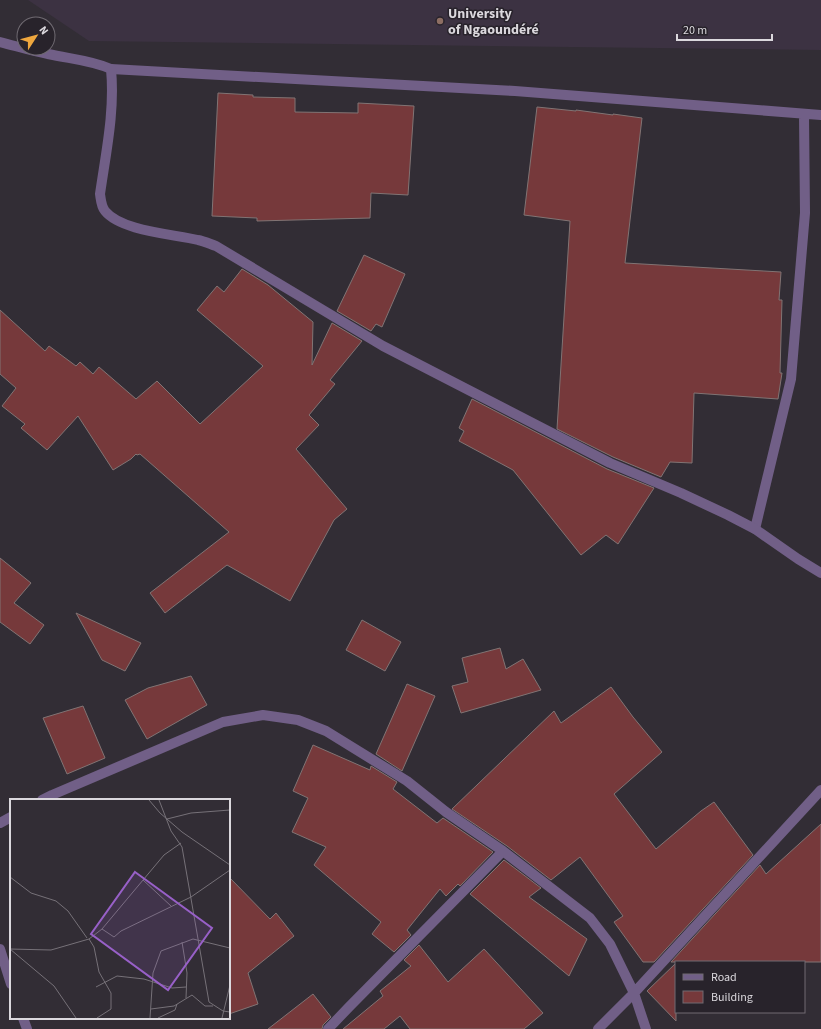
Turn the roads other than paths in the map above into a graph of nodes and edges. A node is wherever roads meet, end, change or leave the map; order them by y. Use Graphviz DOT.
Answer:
graph roads {
  1 [pos="0,42"];
  2 [pos="111,69"];
  3 [pos="804,115"];
  4 [pos="821,115"];
  5 [pos="755,529"];
  6 [pos="821,573"];
  7 [pos="821,790"];
  8 [pos="44,799"];
  9 [pos="10,818"];
  10 [pos="0,823"];
  11 [pos="503,851"];
  12 [pos="0,949"];
  13 [pos="10,981"];
  14 [pos="634,993"];
  15 [pos="22,1019"];
  16 [pos="27,1029"];
  17 [pos="328,1029"];
  18 [pos="598,1029"];
  19 [pos="646,1029"];
  1 -- 2 [label="street"];
  2 -- 3 [label="street"];
  2 -- 5 [label="street"];
  3 -- 4 [label="street"];
  3 -- 5 [label="street"];
  5 -- 6 [label="street"];
  7 -- 14 [label="street"];
  8 -- 11 [label="street"];
  9 -- 10 [label="street"];
  11 -- 14 [label="street"];
  11 -- 17 [label="street"];
  12 -- 13 [label="street"];
  14 -- 18 [label="street"];
  14 -- 19 [label="street"];
  15 -- 16 [label="street"];
}
